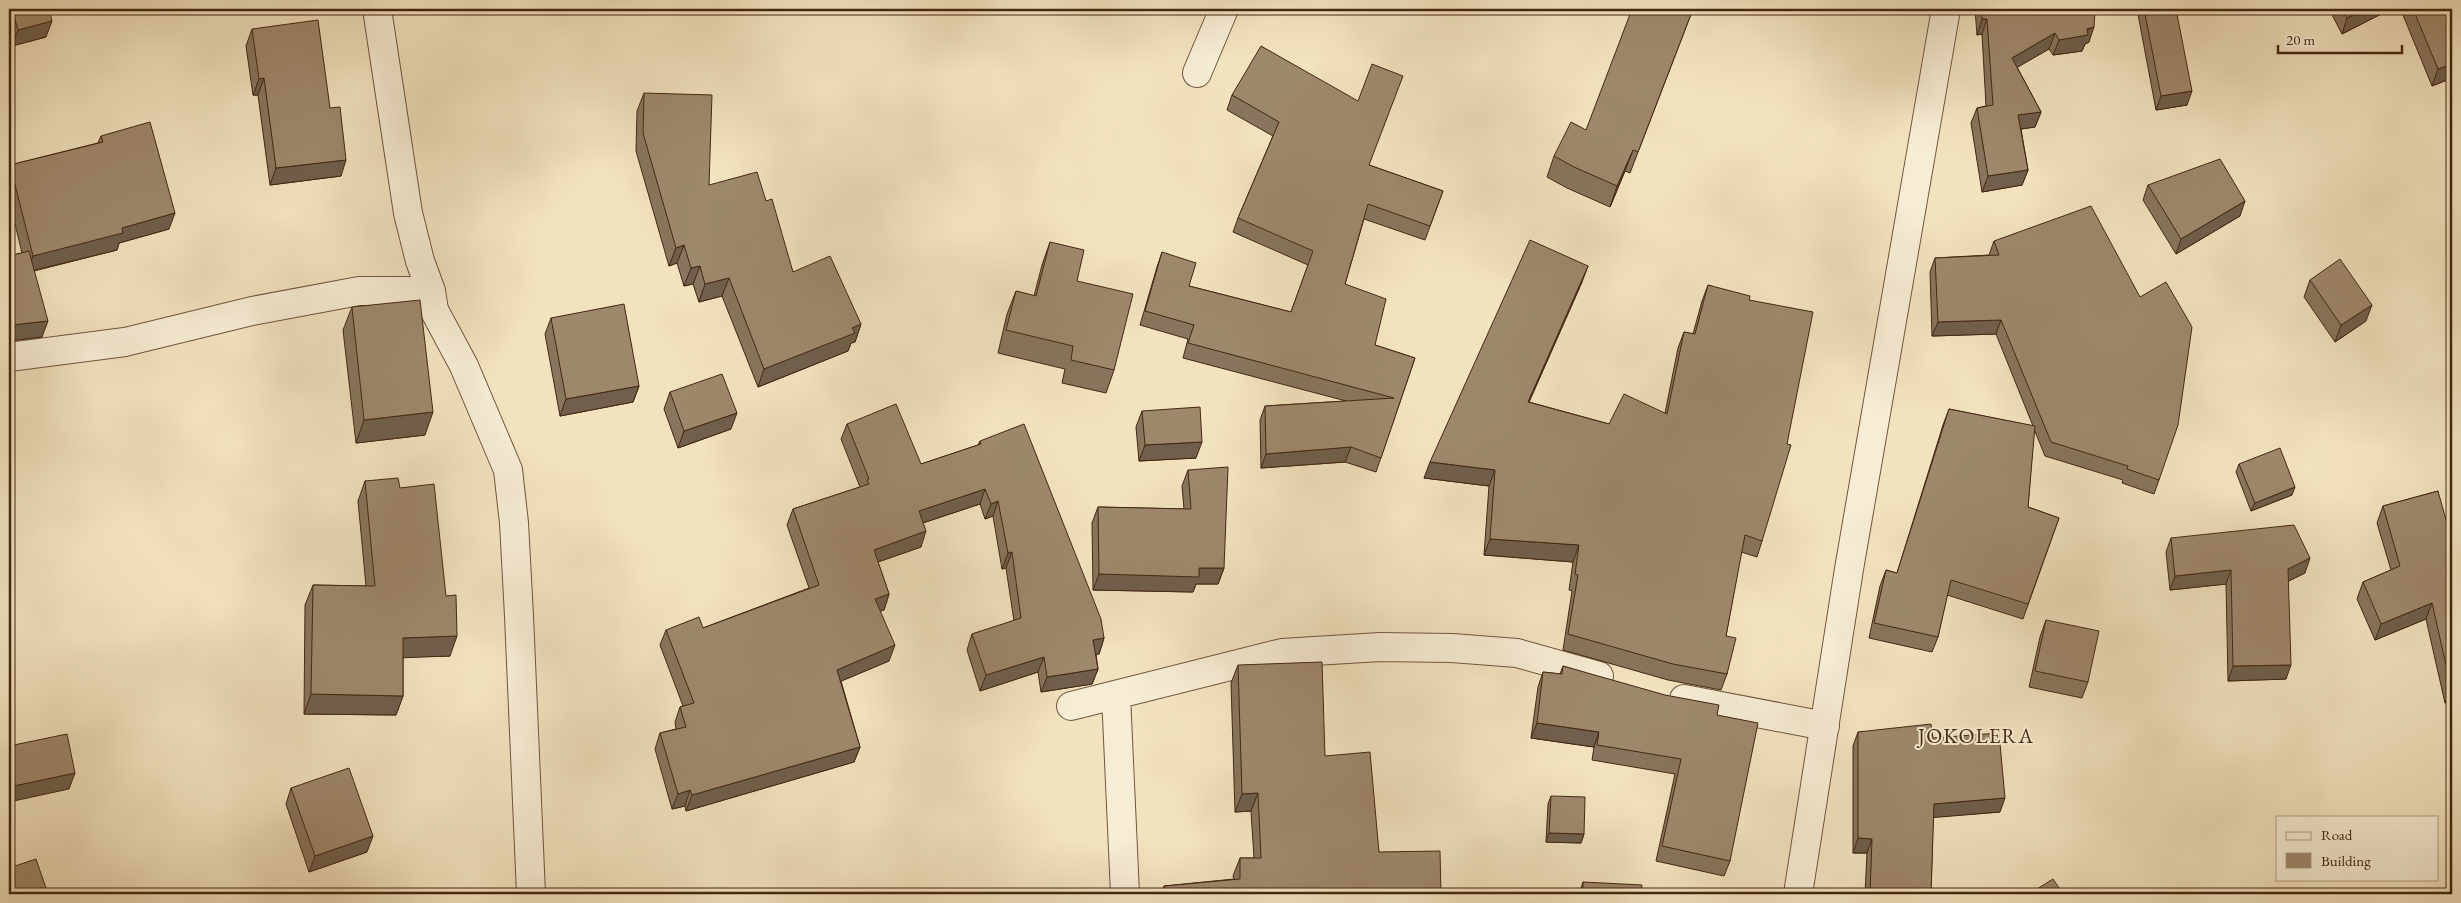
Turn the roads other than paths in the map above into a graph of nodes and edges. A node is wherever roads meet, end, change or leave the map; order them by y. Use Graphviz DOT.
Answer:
graph roads {
  1 [pos="377,9"];
  2 [pos="1224,9"];
  3 [pos="1946,9"];
  4 [pos="1197,74"];
  5 [pos="431,291"];
  6 [pos="9,357"];
  7 [pos="1628,684"];
  8 [pos="1655,692"];
  9 [pos="1116,695"];
  10 [pos="1070,706"];
  11 [pos="1825,726"];
  12 [pos="531,894"];
  13 [pos="1125,894"];
  14 [pos="1798,894"];
  1 -- 5 [label="street"];
  2 -- 4 [label="street"];
  3 -- 11 [label="street"];
  5 -- 6 [label="street"];
  5 -- 12 [label="street"];
  7 -- 9 [label="street"];
  8 -- 11 [label="street"];
  9 -- 10 [label="street"];
  9 -- 13 [label="street"];
  11 -- 14 [label="street"];
}
